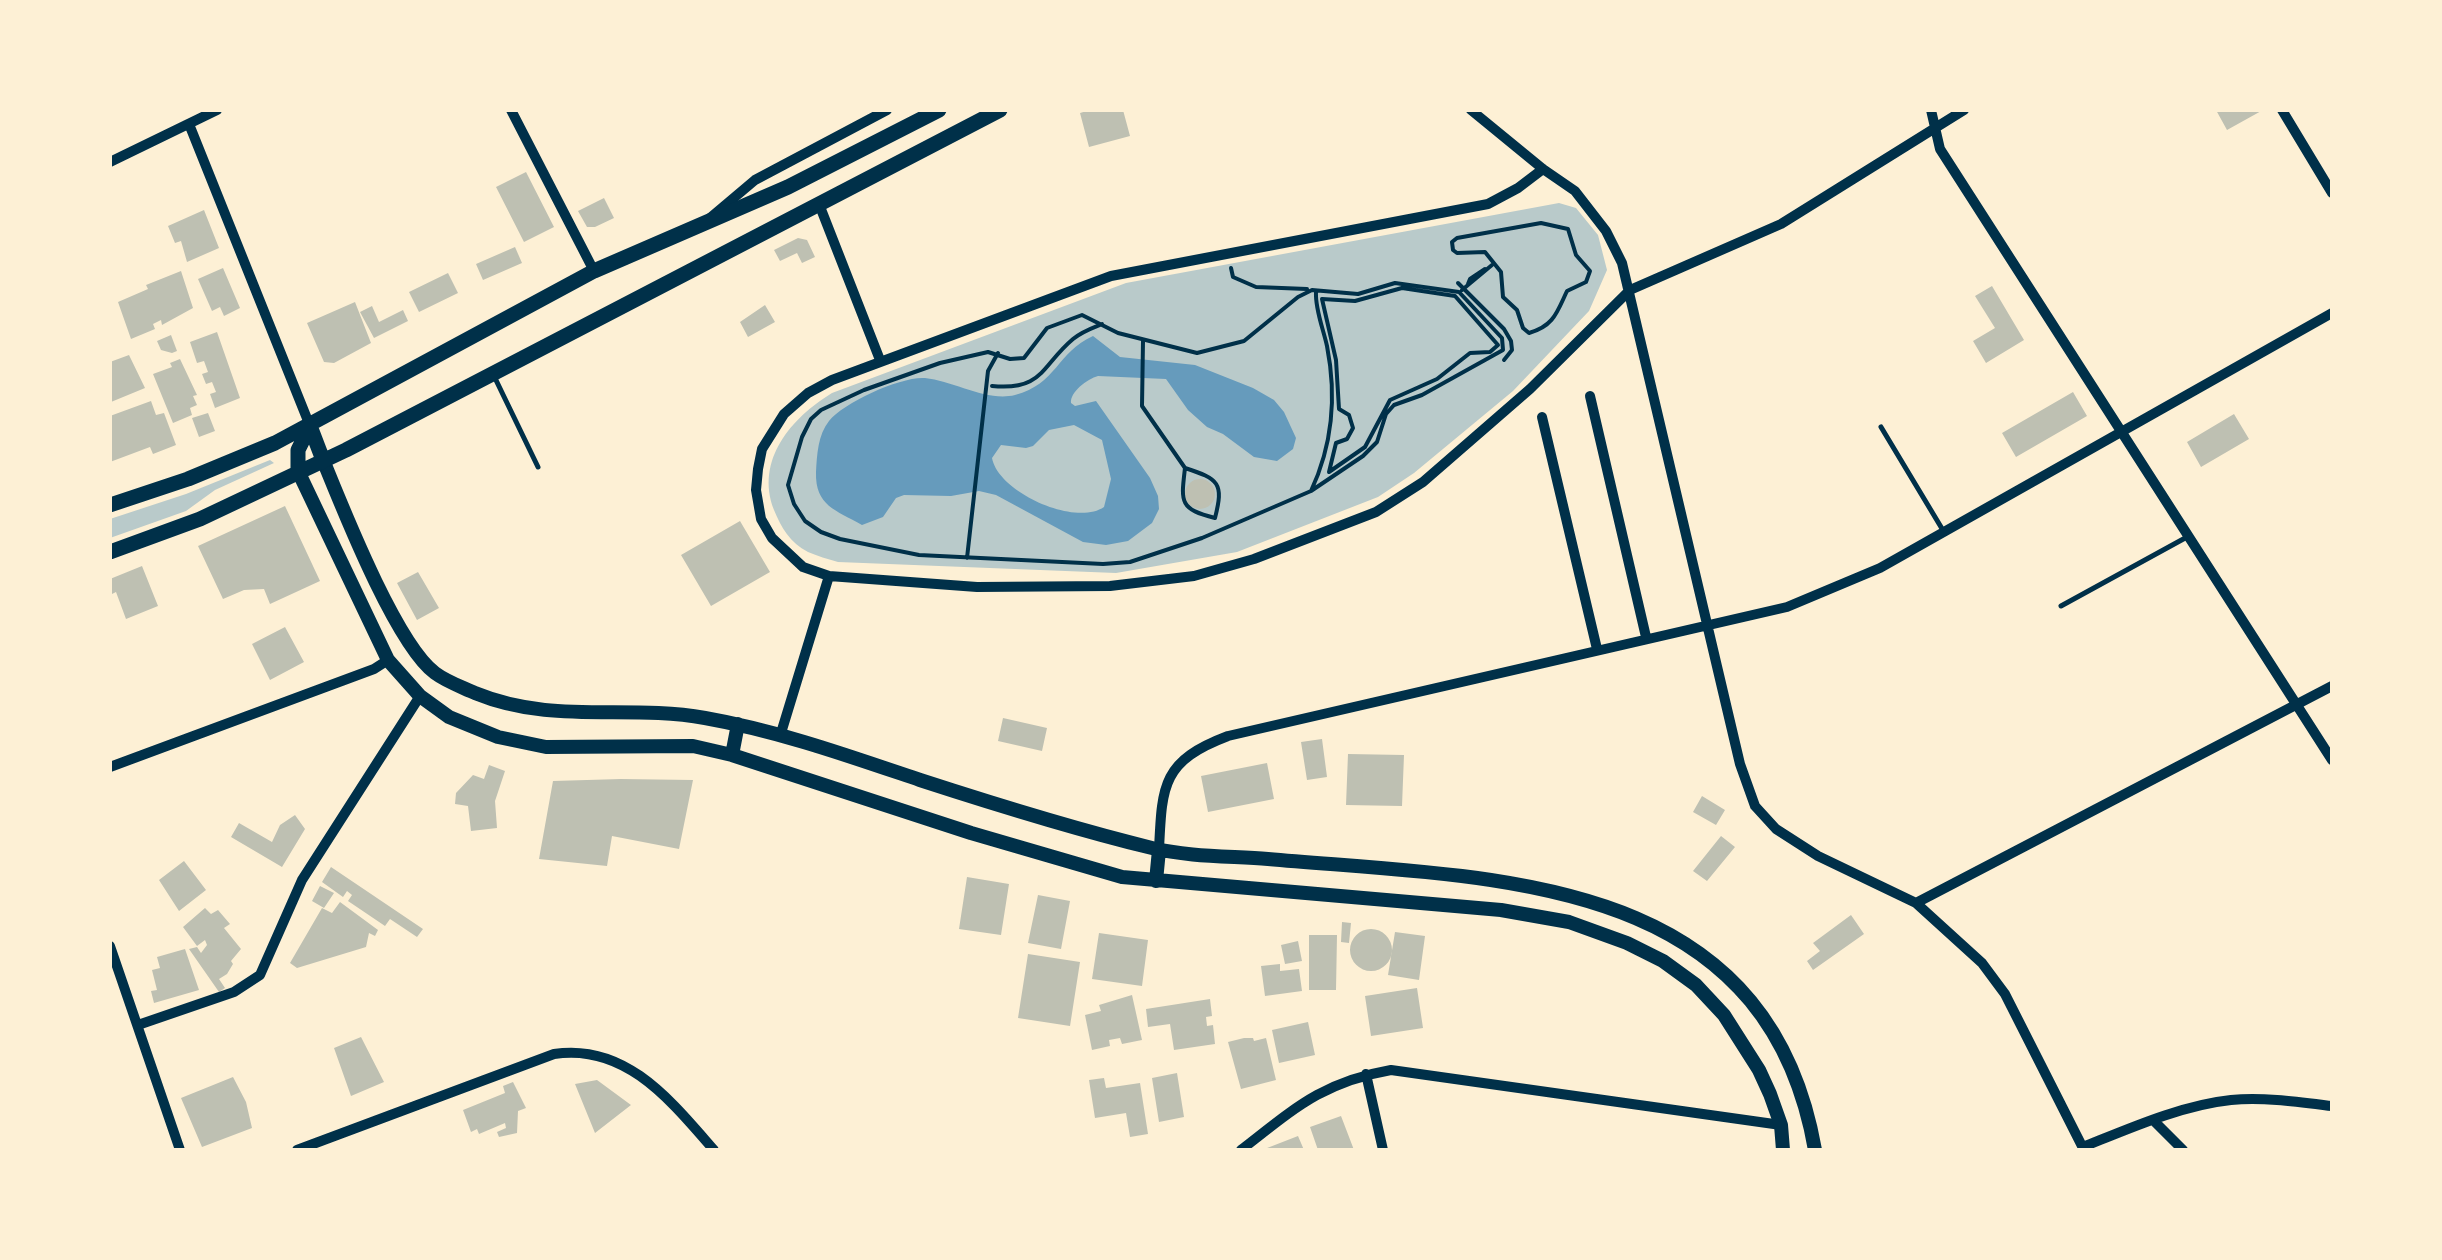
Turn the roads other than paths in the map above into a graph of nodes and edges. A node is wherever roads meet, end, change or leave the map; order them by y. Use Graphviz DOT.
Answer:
graph roads {
  1 [pos="217,110"];
  2 [pos="511,110"];
  3 [pos="887,110"];
  4 [pos="939,110"];
  5 [pos="1000,110"];
  6 [pos="1471,110"];
  7 [pos="1932,110"];
  8 [pos="1964,110"];
  9 [pos="2282,110"];
  10 [pos="866,114"];
  11 [pos="189,124"];
  12 [pos="1934,128"];
  13 [pos="110,162"];
  14 [pos="1543,169"];
  15 [pos="2332,193"];
  16 [pos="819,204"];
  17 [pos="707,221"];
  18 [pos="594,271"];
  19 [pos="1630,290"];
  20 [pos="2332,313"];
  21 [pos="880,360"];
  22 [pos="493,373"];
  23 [pos="1590,396"];
  24 [pos="1542,418"];
  25 [pos="310,426"];
  26 [pos="1881,427"];
  27 [pos="2122,433"];
  28 [pos="322,460"];
  29 [pos="538,466"];
  30 [pos="298,472"];
  31 [pos="110,504"];
  32 [pos="1944,532"];
  33 [pos="2187,538"];
  34 [pos="110,552"];
  35 [pos="829,576"];
  36 [pos="2061,606"];
  37 [pos="1706,625"];
  38 [pos="1646,638"];
  39 [pos="411,644"];
  40 [pos="1596,649"];
  41 [pos="388,660"];
  42 [pos="433,672"];
  43 [pos="2332,686"];
  44 [pos="420,696"];
  45 [pos="2299,705"];
  46 [pos="738,724"];
  47 [pos="781,733"];
  48 [pos="732,754"];
  49 [pos="2332,760"];
  50 [pos="110,766"];
  51 [pos="1159,850"];
  52 [pos="1424,873"];
  53 [pos="1156,881"];
  54 [pos="1421,900"];
  55 [pos="1916,903"];
  56 [pos="1637,917"];
  57 [pos="1627,943"];
  58 [pos="110,946"];
  59 [pos="138,1025"];
  60 [pos="1366,1074"];
  61 [pos="2332,1106"];
  62 [pos="1809,1118"];
  63 [pos="2153,1120"];
  64 [pos="1781,1126"];
  65 [pos="2084,1148"];
  66 [pos="180,1150"];
  67 [pos="296,1150"];
  68 [pos="714,1150"];
  69 [pos="1241,1150"];
  70 [pos="1383,1150"];
  71 [pos="1783,1150"];
  72 [pos="1815,1150"];
  73 [pos="2183,1150"];
  1 -- 11 [label="street"];
  2 -- 18 [label="street"];
  3 -- 10 [label="street"];
  4 -- 17 [label="main road"];
  5 -- 16 [label="main road"];
  6 -- 14 [label="street"];
  7 -- 12 [label="street"];
  8 -- 12 [label="street"];
  9 -- 15 [label="street"];
  10 -- 17 [label="street"];
  11 -- 13 [label="street"];
  11 -- 25 [label="street"];
  12 -- 19 [label="street"];
  12 -- 27 [label="street"];
  14 -- 19 [label="street"];
  14 -- 21 [label="street"];
  16 -- 21 [label="street"];
  16 -- 22 [label="main road"];
  17 -- 18 [label="main road"];
  18 -- 25 [label="main road"];
  19 -- 35 [label="street"];
  19 -- 37 [label="street"];
  20 -- 27 [label="street"];
  21 -- 35 [label="street"];
  22 -- 28 [label="main road"];
  22 -- 29 [label="lane"];
  23 -- 38 [label="street"];
  24 -- 40 [label="street"];
  25 -- 28 [label="main road"];
  25 -- 30 [label="main road"];
  25 -- 31 [label="main road"];
  26 -- 32 [label="lane"];
  27 -- 32 [label="street"];
  27 -- 33 [label="street"];
  28 -- 30 [label="main road"];
  28 -- 39 [label="main road"];
  30 -- 34 [label="main road"];
  30 -- 41 [label="main road"];
  32 -- 37 [label="street"];
  33 -- 36 [label="lane"];
  33 -- 45 [label="street"];
  35 -- 47 [label="street"];
  37 -- 38 [label="street"];
  37 -- 55 [label="street"];
  38 -- 40 [label="street"];
  39 -- 41 [label="main road"];
  39 -- 42 [label="main road"];
  40 -- 51 [label="street"];
  41 -- 44 [label="main road"];
  41 -- 50 [label="street"];
  42 -- 44 [label="main road"];
  42 -- 46 [label="main road"];
  43 -- 45 [label="street"];
  44 -- 48 [label="main road"];
  44 -- 59 [label="street"];
  45 -- 49 [label="street"];
  45 -- 55 [label="street"];
  46 -- 47 [label="main road"];
  46 -- 48 [label="main road"];
  47 -- 51 [label="main road"];
  48 -- 53 [label="main road"];
  51 -- 52 [label="main road"];
  51 -- 53 [label="main road"];
  52 -- 54 [label="main road"];
  52 -- 56 [label="main road"];
  53 -- 54 [label="main road"];
  54 -- 57 [label="main road"];
  55 -- 65 [label="street"];
  56 -- 57 [label="main road"];
  56 -- 62 [label="main road"];
  57 -- 64 [label="main road"];
  58 -- 59 [label="street"];
  59 -- 66 [label="street"];
  60 -- 64 [label="street"];
  60 -- 69 [label="street"];
  60 -- 70 [label="street"];
  61 -- 63 [label="street"];
  62 -- 64 [label="main road"];
  62 -- 72 [label="main road"];
  63 -- 65 [label="street"];
  63 -- 73 [label="street"];
  64 -- 71 [label="main road"];
  67 -- 68 [label="street"];
}
